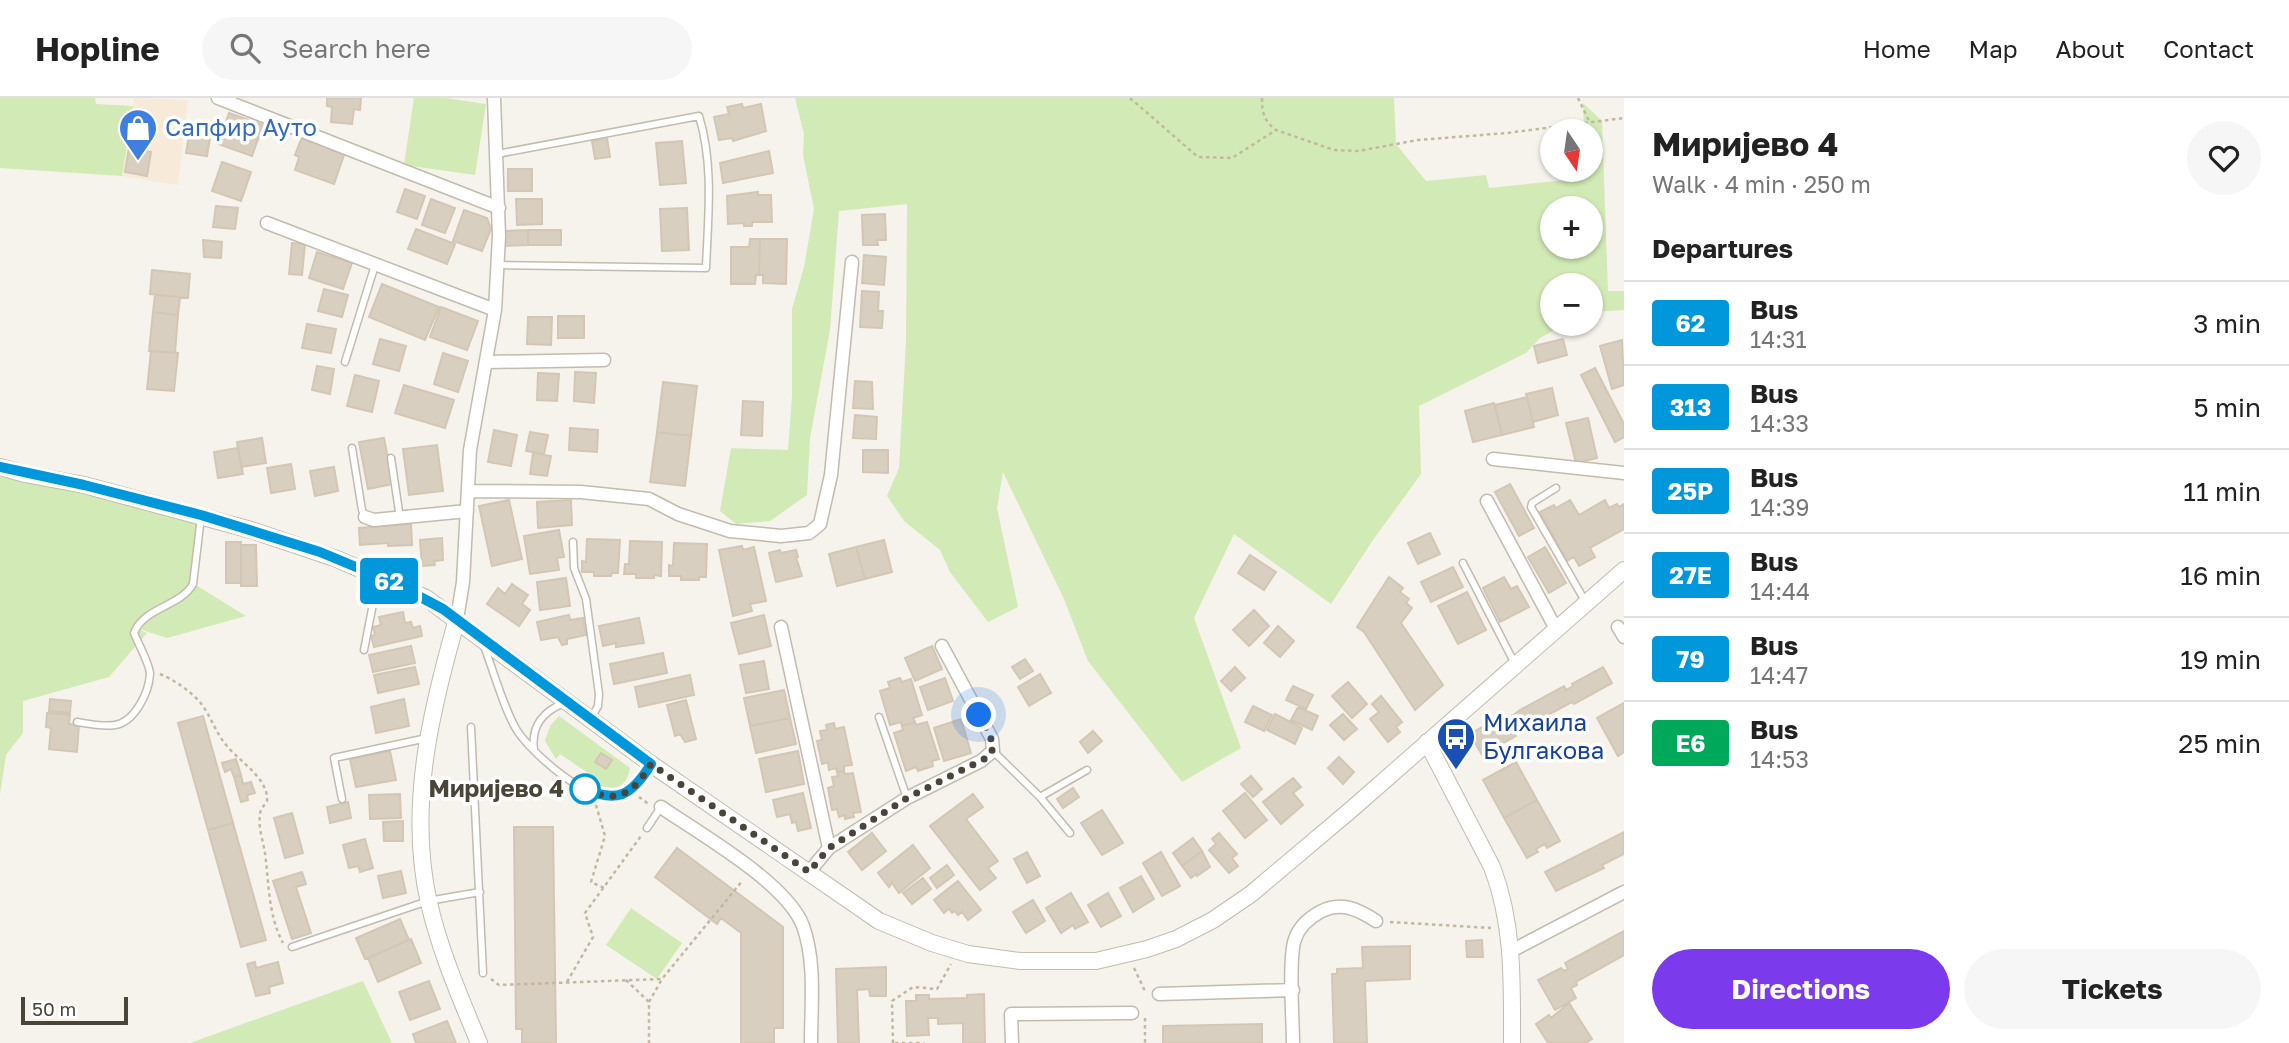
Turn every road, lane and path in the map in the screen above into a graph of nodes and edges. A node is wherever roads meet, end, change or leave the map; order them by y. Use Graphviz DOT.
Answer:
graph roads {
  1 [pos="218,98"];
  2 [pos="494,98"];
  3 [pos="1130,98"];
  4 [pos="1262,98"];
  5 [pos="1578,98"];
  6 [pos="1624,118"];
  7 [pos="1588,119"];
  8 [pos="1603,121"];
  9 [pos="1540,129"];
  10 [pos="1276,130"];
  11 [pos="497,154"];
  12 [pos="499,208"];
  13 [pos="267,223"];
  14 [pos="852,262"];
  15 [pos="375,265"];
  16 [pos="498,265"];
  17 [pos="495,310"];
  18 [pos="604,360"];
  19 [pos="345,362"];
  20 [pos="487,362"];
  21 [pos="352,447"];
  22 [pos="391,458"];
  23 [pos="1493,459"];
  24 [pos="0,467"];
  25 [pos="1624,473"];
  26 [pos="1556,488"];
  27 [pos="468,491"];
  28 [pos="1487,501"];
  29 [pos="467,511"];
  30 [pos="201,515"];
  31 [pos="365,517"];
  32 [pos="400,518"];
  33 [pos="573,542"];
  34 [pos="1463,563"];
  35 [pos="1624,570"];
  36 [pos="378,576"];
  37 [pos="1586,602"];
  38 [pos="457,620"];
  39 [pos="781,627"];
  40 [pos="1556,629"];
  41 [pos="480,638"];
  42 [pos="942,646"];
  43 [pos="364,650"];
  44 [pos="1515,664"];
  45 [pos="150,672"];
  46 [pos="566,702"];
  47 [pos="879,717"];
  48 [pos="591,719"];
  49 [pos="77,722"];
  50 [pos="471,727"];
  51 [pos="429,738"];
  52 [pos="1427,742"];
  53 [pos="993,751"];
  54 [pos="534,752"];
  55 [pos="651,764"];
  56 [pos="1087,770"];
  57 [pos="1040,797"];
  58 [pos="907,798"];
  59 [pos="342,799"];
  60 [pos="595,801"];
  61 [pos="661,807"];
  62 [pos="647,828"];
  63 [pos="1070,833"];
  64 [pos="829,848"];
  65 [pos="752,869"];
  66 [pos="809,872"];
  67 [pos="604,888"];
  68 [pos="481,892"];
  69 [pos="1624,892"];
  70 [pos="428,901"];
  71 [pos="1376,921"];
  72 [pos="1508,929"];
  73 [pos="292,947"];
  74 [pos="959,951"];
  75 [pos="1511,951"];
  76 [pos="1127,953"];
  77 [pos="484,974"];
  78 [pos="662,979"];
  79 [pos="625,980"];
  80 [pos="566,982"];
  81 [pos="499,985"];
  82 [pos="1293,990"];
  83 [pos="1159,994"];
  84 [pos="1145,995"];
  85 [pos="649,1002"];
  86 [pos="1138,1013"];
  87 [pos="479,1043"];
  88 [pos="649,1043"];
  89 [pos="811,1043"];
  90 [pos="894,1043"];
  91 [pos="924,1043"];
  92 [pos="1012,1043"];
  93 [pos="1145,1043"];
  94 [pos="1293,1043"];
  95 [pos="1512,1043"];
  1 -- 12 [label="street"];
  2 -- 11 [label="street"];
  3 -- 10 [label="path"];
  4 -- 10 [label="path"];
  5 -- 7 [label="path"];
  6 -- 8 [label="path"];
  9 -- 10 [label="path"];
  11 -- 12 [label="street"];
  11 -- 16 [label="lane"];
  12 -- 16 [label="street"];
  13 -- 15 [label="street"];
  14 -- 27 [label="street"];
  15 -- 17 [label="street"];
  15 -- 19 [label="lane"];
  16 -- 17 [label="street"];
  17 -- 20 [label="street"];
  18 -- 20 [label="street"];
  20 -- 27 [label="street"];
  21 -- 31 [label="lane"];
  22 -- 32 [label="lane"];
  23 -- 25 [label="street"];
  24 -- 30 [label="street"];
  26 -- 37 [label="lane"];
  27 -- 29 [label="street"];
  28 -- 40 [label="street"];
  29 -- 32 [label="street"];
  29 -- 38 [label="street"];
  30 -- 36 [label="street"];
  30 -- 45 [label="lane"];
  31 -- 32 [label="street"];
  33 -- 48 [label="lane"];
  34 -- 44 [label="lane"];
  35 -- 37 [label="street"];
  36 -- 38 [label="street"];
  36 -- 43 [label="lane"];
  37 -- 40 [label="street"];
  38 -- 41 [label="street"];
  38 -- 51 [label="street"];
  39 -- 64 [label="street"];
  40 -- 44 [label="street"];
  41 -- 46 [label="street"];
  41 -- 54 [label="lane"];
  42 -- 53 [label="street"];
  44 -- 52 [label="street"];
  45 -- 49 [label="lane"];
  45 -- 73 [label="path"];
  46 -- 48 [label="street"];
  46 -- 54 [label="lane"];
  47 -- 58 [label="lane"];
  48 -- 55 [label="street"];
  50 -- 68 [label="lane"];
  51 -- 59 [label="lane"];
  51 -- 70 [label="street"];
  52 -- 72 [label="street"];
  52 -- 76 [label="street"];
  53 -- 57 [label="lane"];
  53 -- 58 [label="street"];
  54 -- 55 [label="lane"];
  55 -- 66 [label="street"];
  56 -- 57 [label="lane"];
  57 -- 63 [label="lane"];
  58 -- 64 [label="street"];
  60 -- 67 [label="path"];
  61 -- 62 [label="lane"];
  61 -- 65 [label="street"];
  62 -- 67 [label="path"];
  64 -- 66 [label="street"];
  65 -- 78 [label="path"];
  65 -- 89 [label="street"];
  66 -- 74 [label="street"];
  67 -- 80 [label="path"];
  68 -- 70 [label="lane"];
  68 -- 77 [label="lane"];
  69 -- 75 [label="street"];
  70 -- 73 [label="lane"];
  70 -- 87 [label="street"];
  71 -- 72 [label="path"];
  71 -- 82 [label="street"];
  72 -- 75 [label="street"];
  74 -- 76 [label="street"];
  74 -- 90 [label="path"];
  75 -- 95 [label="street"];
  76 -- 84 [label="path"];
  78 -- 79 [label="path"];
  78 -- 85 [label="path"];
  79 -- 80 [label="path"];
  79 -- 85 [label="path"];
  80 -- 81 [label="path"];
  82 -- 83 [label="street"];
  82 -- 94 [label="street"];
  85 -- 88 [label="path"];
  86 -- 92 [label="street"];
  86 -- 93 [label="path"];
  90 -- 91 [label="path"];
}
